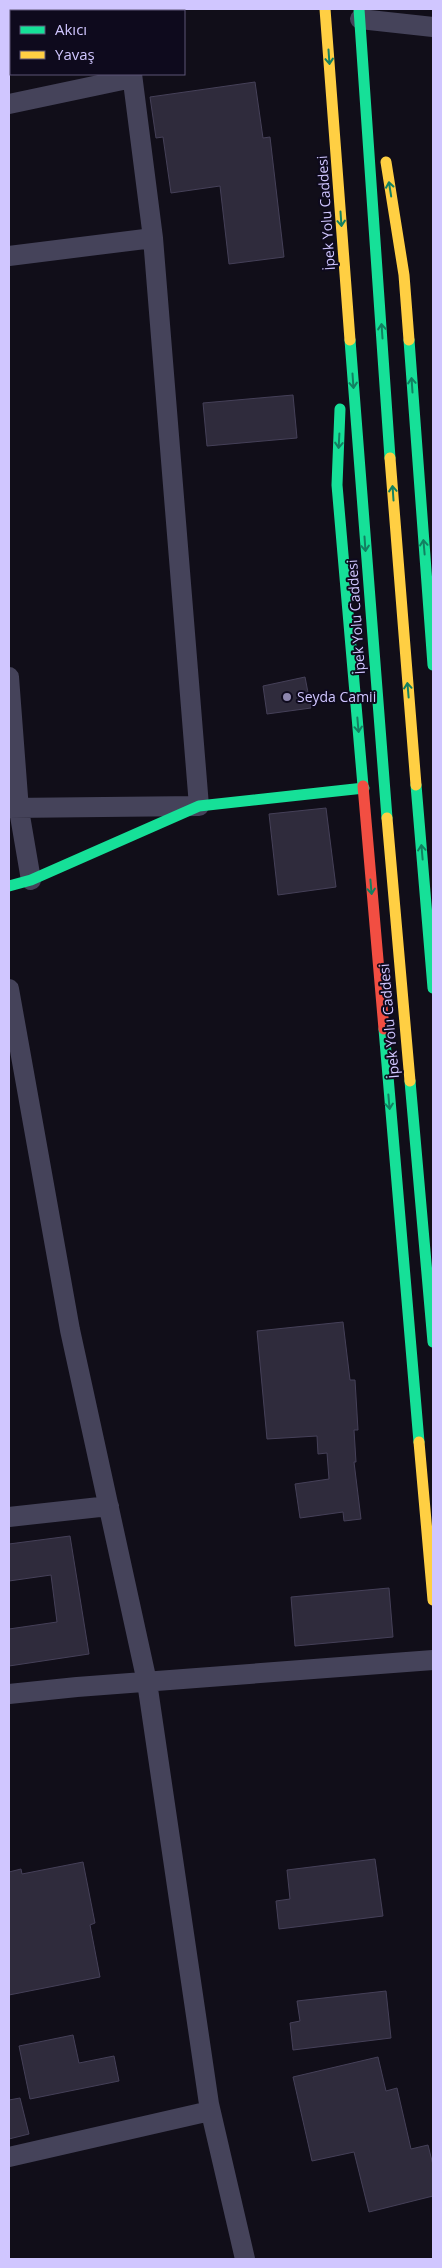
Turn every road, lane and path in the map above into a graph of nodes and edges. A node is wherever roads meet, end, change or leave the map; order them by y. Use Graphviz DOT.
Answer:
graph roads {
  1 [pos="325,9"];
  2 [pos="360,14"];
  3 [pos="433,27"];
  4 [pos="132,76"];
  5 [pos="9,104"];
  6 [pos="378,121"];
  7 [pos="384,149"];
  8 [pos="153,238"];
  9 [pos="9,256"];
  10 [pos="346,288"];
  11 [pos="433,665"];
  12 [pos="9,677"];
  13 [pos="364,788"];
  14 [pos="199,806"];
  15 [pos="14,809"];
  16 [pos="31,880"];
  17 [pos="9,886"];
  18 [pos="433,988"];
  19 [pos="9,989"];
  20 [pos="433,1342"];
  21 [pos="109,1506"];
  22 [pos="9,1517"];
  23 [pos="433,1600"];
  24 [pos="433,1660"];
  25 [pos="147,1682"];
  26 [pos="9,1694"];
  27 [pos="210,2111"];
  28 [pos="9,2157"];
  29 [pos="245,2259"];
  1 -- 10 [label="main road, İpek Yolu Caddesi, one-way"];
  2 -- 3 [label="street"];
  2 -- 6 [label="main road"];
  18 -- 2 [label="main road, one-way"];
  4 -- 5 [label="street"];
  4 -- 8 [label="street"];
  11 -- 7 [label="main road, one-way"];
  8 -- 9 [label="street"];
  8 -- 14 [label="street"];
  10 -- 13 [label="main road, one-way"];
  10 -- 20 [label="main road, İpek Yolu Caddesi, one-way"];
  12 -- 15 [label="street"];
  13 -- 14 [label="main road"];
  13 -- 23 [label="main road, one-way"];
  14 -- 15 [label="street"];
  14 -- 16 [label="main road"];
  15 -- 16 [label="street"];
  16 -- 17 [label="main road"];
  19 -- 21 [label="street"];
  21 -- 22 [label="street"];
  21 -- 25 [label="street"];
  24 -- 25 [label="street"];
  25 -- 26 [label="street"];
  25 -- 27 [label="street"];
  27 -- 28 [label="street"];
  27 -- 29 [label="street"];
}
